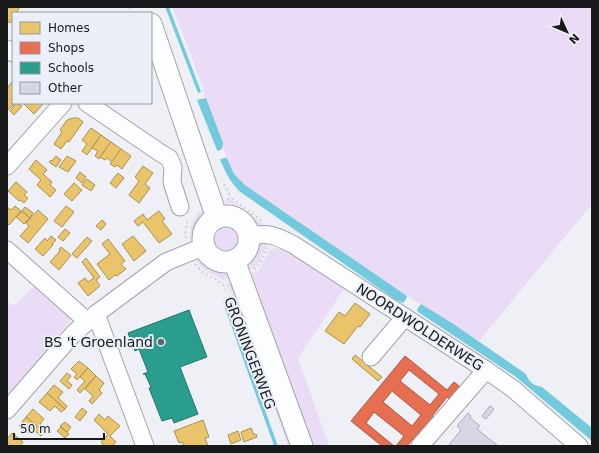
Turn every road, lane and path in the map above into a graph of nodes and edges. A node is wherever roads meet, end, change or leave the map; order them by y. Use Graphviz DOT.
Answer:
graph roads {
  1 [pos="152,27"];
  2 [pos="62,104"];
  3 [pos="88,104"];
  4 [pos="7,166"];
  5 [pos="180,207"];
  6 [pos="215,211"];
  7 [pos="258,235"];
  8 [pos="196,249"];
  9 [pos="7,250"];
  10 [pos="234,260"];
  11 [pos="228,293"];
  12 [pos="405,317"];
  13 [pos="92,318"];
  14 [pos="371,357"];
  15 [pos="486,370"];
  16 [pos="7,410"];
  17 [pos="145,446"];
  18 [pos="302,446"];
  19 [pos="420,446"];
  20 [pos="579,446"];
  1 -- 6 [label="main road"];
  2 -- 4 [label="street"];
  3 -- 5 [label="street"];
  6 -- 7 [label="main road"];
  6 -- 7 [label="path"];
  6 -- 8 [label="main road"];
  7 -- 10 [label="main road"];
  7 -- 12 [label="street, NOORDWOLDERWEG"];
  8 -- 10 [label="main road"];
  8 -- 11 [label="path, GRONINGERWEG"];
  8 -- 13 [label="street"];
  9 -- 13 [label="street"];
  10 -- 18 [label="main road, GRONINGERWEG"];
  12 -- 14 [label="street"];
  12 -- 15 [label="street, NOORDWOLDERWEG"];
  13 -- 16 [label="street"];
  13 -- 17 [label="street"];
  15 -- 19 [label="street"];
  15 -- 20 [label="street, NOORDWOLDERWEG"];
}
